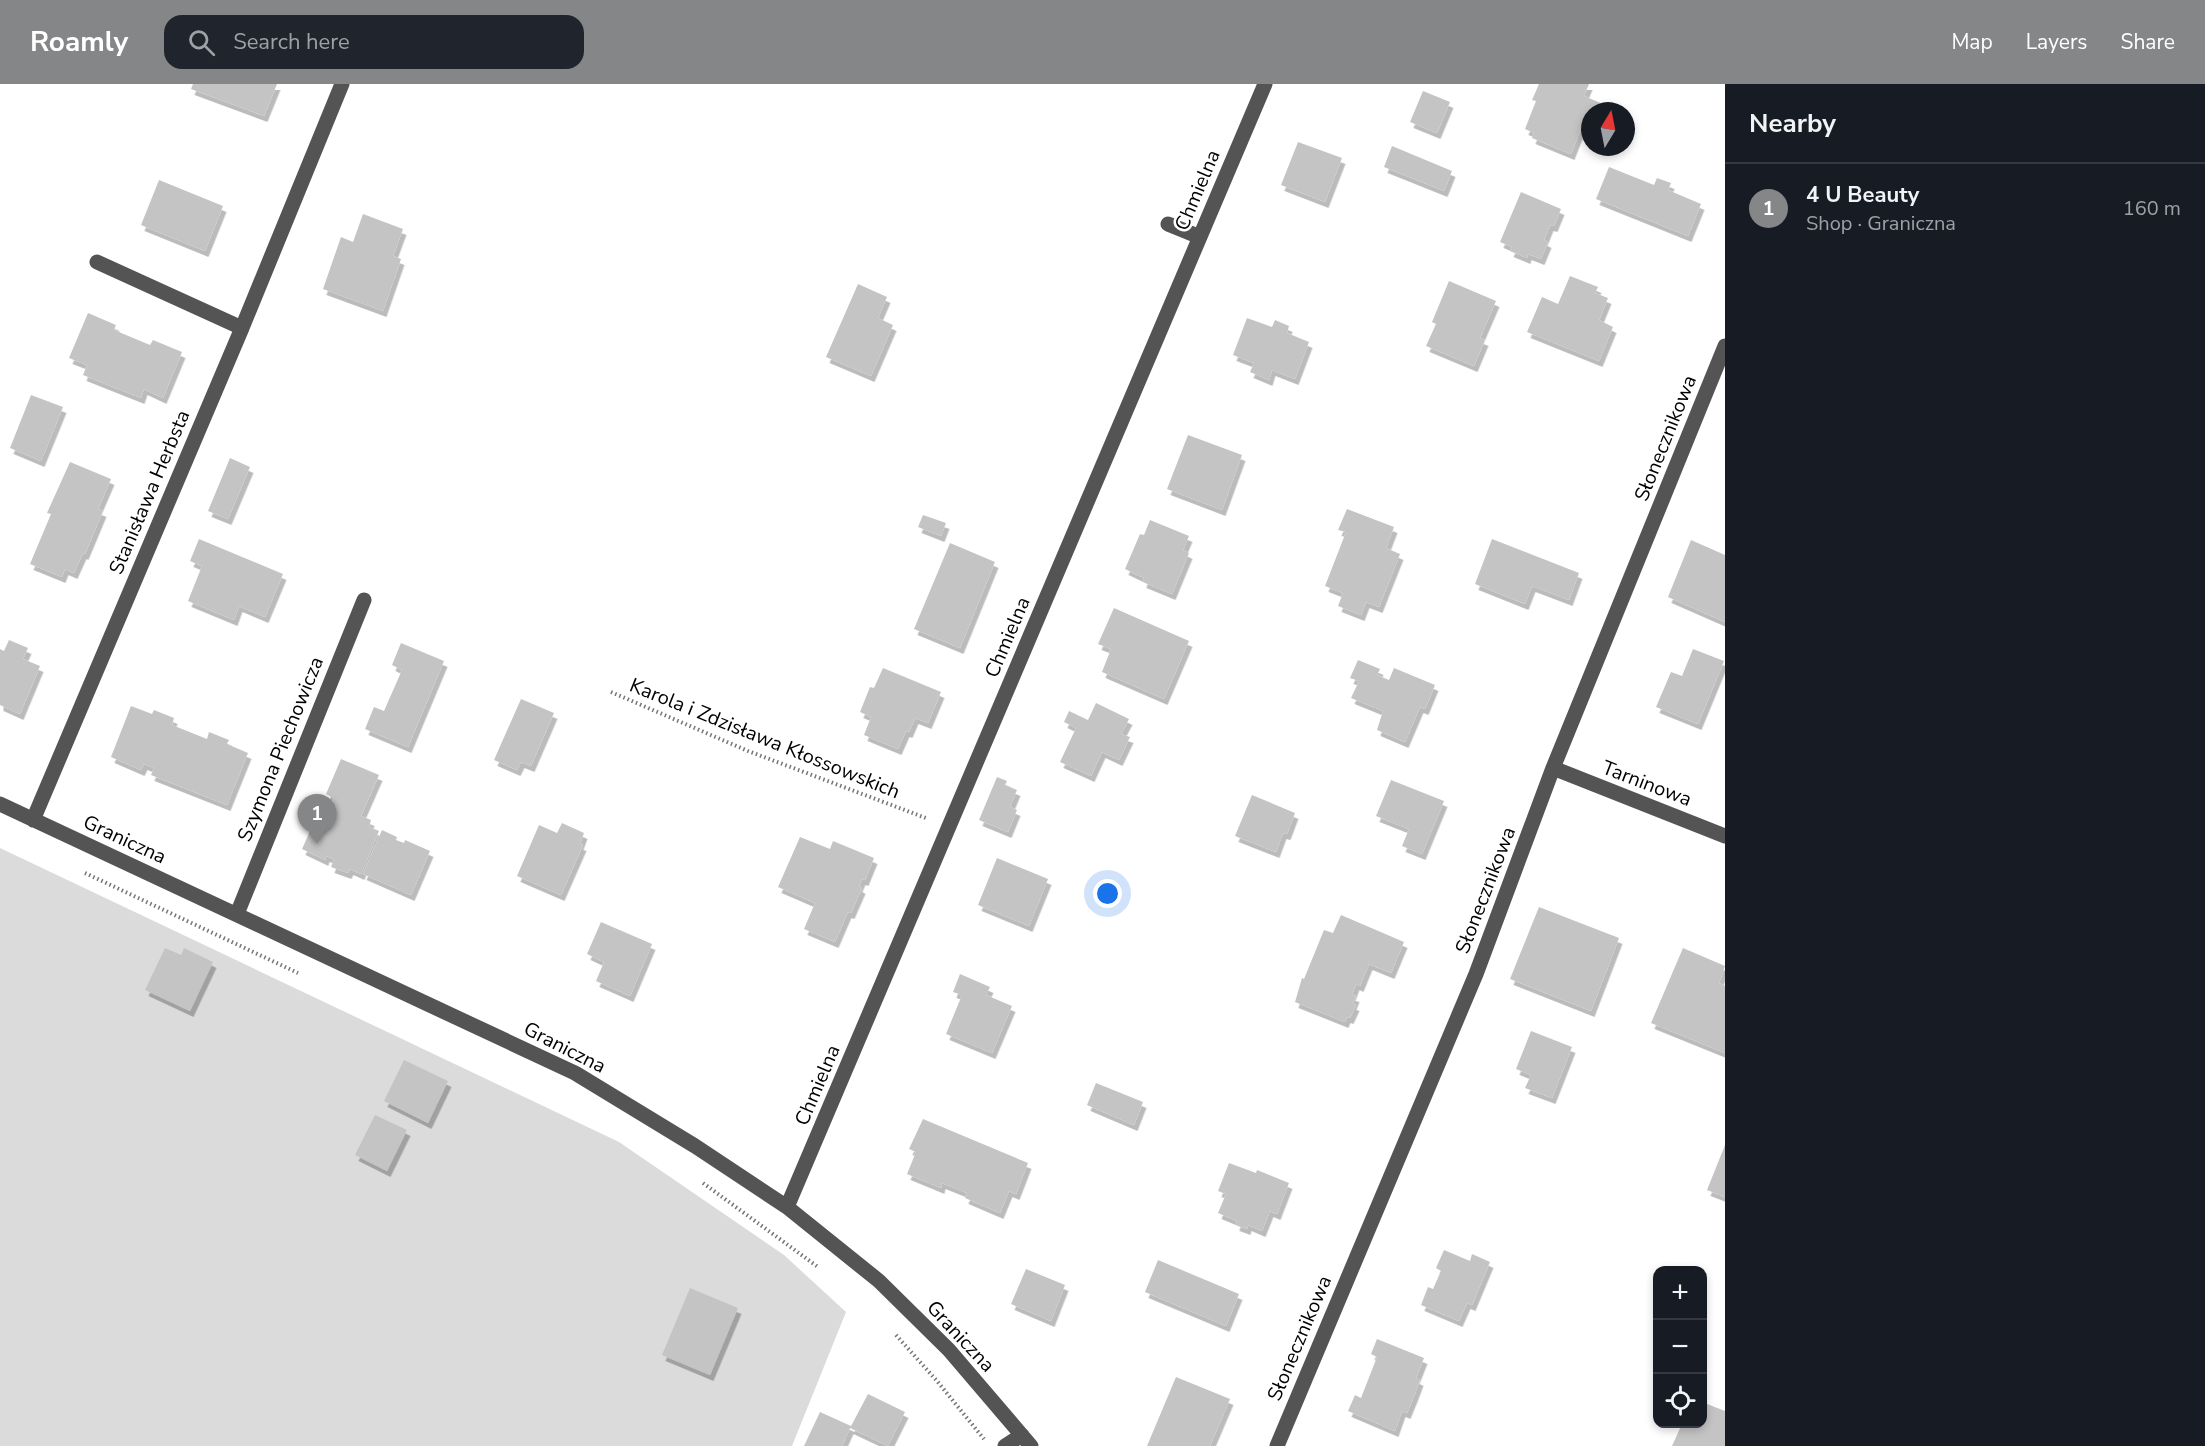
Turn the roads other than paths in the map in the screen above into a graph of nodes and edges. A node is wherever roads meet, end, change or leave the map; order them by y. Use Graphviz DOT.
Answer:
graph roads {
  1 [pos="342,84"];
  2 [pos="1265,84"];
  3 [pos="1168,224"];
  4 [pos="1200,237"];
  5 [pos="97,262"];
  6 [pos="242,328"];
  7 [pos="1725,346"];
  8 [pos="364,600"];
  9 [pos="1553,768"];
  10 [pos="0,804"];
  11 [pos="33,820"];
  12 [pos="1725,836"];
  13 [pos="237,914"];
  14 [pos="787,1207"];
  15 [pos="1027,1441"];
  16 [pos="1005,1446"];
  17 [pos="1277,1446"];
  1 -- 6 [label="street, Stanisława Herbsta"];
  2 -- 4 [label="street, Chmielna"];
  3 -- 4 [label="street"];
  4 -- 14 [label="street, Chmielna"];
  5 -- 6 [label="street"];
  6 -- 11 [label="street, Stanisława Herbsta"];
  7 -- 9 [label="street, Słonecznikowa"];
  8 -- 13 [label="street, Szymona Piechowicza"];
  9 -- 12 [label="street, Tarninowa"];
  9 -- 17 [label="street, Słonecznikowa"];
  10 -- 11 [label="street, Graniczna"];
  11 -- 13 [label="street, Graniczna"];
  13 -- 14 [label="street, Graniczna"];
  14 -- 15 [label="street, Graniczna"];
  15 -- 16 [label="street"];
}
